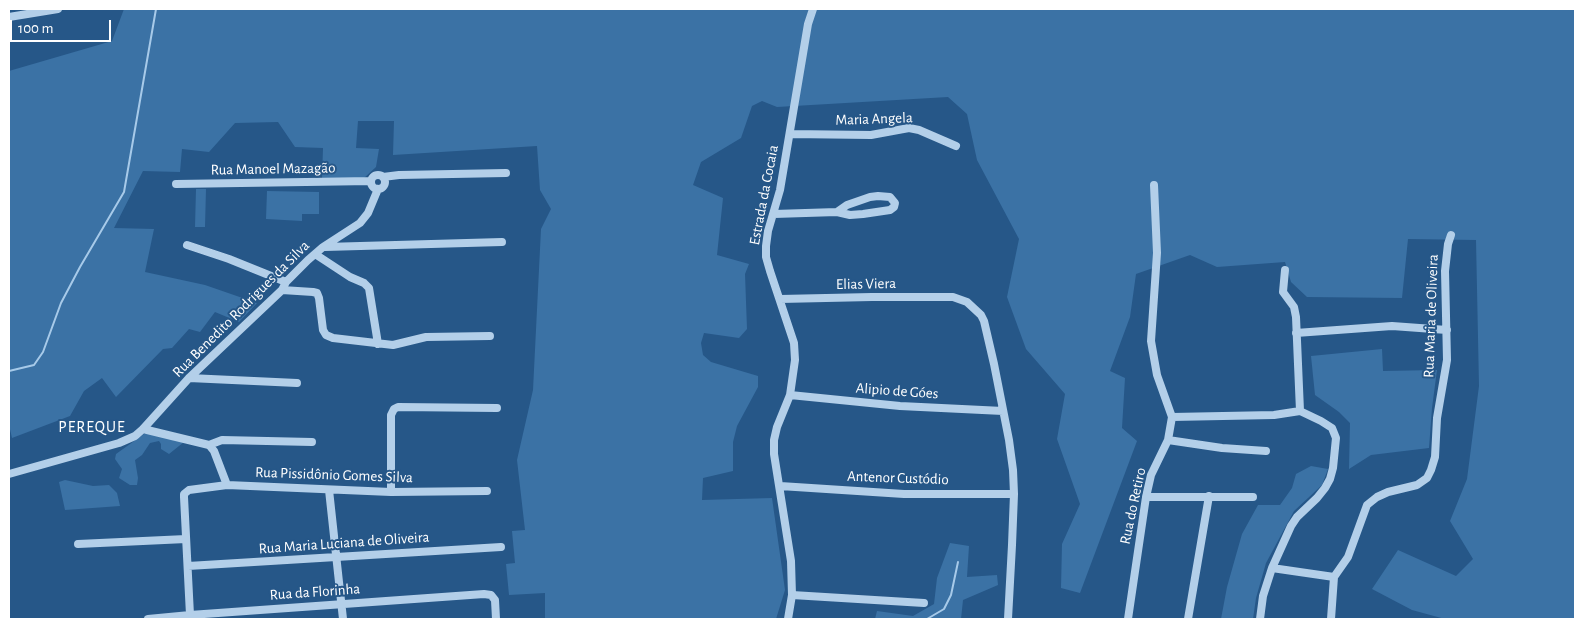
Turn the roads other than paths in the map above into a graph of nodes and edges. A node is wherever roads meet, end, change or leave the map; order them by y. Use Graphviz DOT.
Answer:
graph roads {
  1 [pos="58,9"];
  2 [pos="813,9"];
  3 [pos="9,17"];
  4 [pos="790,134"];
  5 [pos="956,146"];
  6 [pos="506,173"];
  7 [pos="383,177"];
  8 [pos="371,181"];
  9 [pos="176,184"];
  10 [pos="1154,185"];
  11 [pos="378,189"];
  12 [pos="837,212"];
  13 [pos="774,214"];
  14 [pos="1451,235"];
  15 [pos="502,242"];
  16 [pos="188,245"];
  17 [pos="323,247"];
  18 [pos="315,254"];
  19 [pos="1285,270"];
  20 [pos="286,282"];
  21 [pos="282,290"];
  22 [pos="780,299"];
  23 [pos="1447,330"];
  24 [pos="1296,333"];
  25 [pos="490,336"];
  26 [pos="378,344"];
  27 [pos="189,378"];
  28 [pos="297,383"];
  29 [pos="790,394"];
  30 [pos="497,408"];
  31 [pos="1300,410"];
  32 [pos="1003,411"];
  33 [pos="1172,418"];
  34 [pos="143,429"];
  35 [pos="1168,440"];
  36 [pos="312,442"];
  37 [pos="209,445"];
  38 [pos="1266,451"];
  39 [pos="9,474"];
  40 [pos="227,485"];
  41 [pos="780,486"];
  42 [pos="329,490"];
  43 [pos="487,491"];
  44 [pos="391,492"];
  45 [pos="1014,494"];
  46 [pos="1209,496"];
  47 [pos="1146,497"];
  48 [pos="1253,498"];
  49 [pos="186,539"];
  50 [pos="78,544"];
  51 [pos="501,547"];
  52 [pos="336,558"];
  53 [pos="188,566"];
  54 [pos="1272,568"];
  55 [pos="1334,577"];
  56 [pos="792,595"];
  57 [pos="924,603"];
  58 [pos="341,604"];
  59 [pos="190,615"];
  60 [pos="148,619"];
  61 [pos="343,619"];
  62 [pos="496,619"];
  63 [pos="788,619"];
  64 [pos="1008,619"];
  65 [pos="1128,619"];
  66 [pos="1188,619"];
  67 [pos="1260,619"];
  68 [pos="1331,619"];
  1 -- 3 [label="street"];
  2 -- 4 [label="street, Estrada da Cocaia"];
  4 -- 5 [label="street, Maria Angela"];
  4 -- 13 [label="street, Estrada da Cocaia"];
  6 -- 7 [label="street"];
  7 -- 8 [label="street"];
  7 -- 11 [label="street"];
  8 -- 9 [label="street, Rua Manoel Mazagão"];
  8 -- 11 [label="street"];
  10 -- 33 [label="street, Rua do Retiro"];
  11 -- 17 [label="street, Rua Benedito Rodrigues da Silva"];
  12 -- 12 [label="street"];
  12 -- 13 [label="street"];
  13 -- 22 [label="street, Estrada da Cocaia"];
  14 -- 23 [label="street, Rua Maria de Oliveira"];
  15 -- 17 [label="street"];
  16 -- 20 [label="street"];
  17 -- 18 [label="street, Rua Benedito Rodrigues da Silva"];
  18 -- 20 [label="street, Rua Benedito Rodrigues da Silva"];
  18 -- 26 [label="street"];
  19 -- 24 [label="street"];
  20 -- 21 [label="street, Rua Benedito Rodrigues da Silva"];
  21 -- 26 [label="street"];
  21 -- 27 [label="street, Rua Benedito Rodrigues da Silva"];
  22 -- 29 [label="street, Estrada da Cocaia"];
  22 -- 32 [label="street"];
  23 -- 24 [label="street"];
  23 -- 55 [label="street, Rua Maria de Oliveira"];
  24 -- 31 [label="street"];
  25 -- 26 [label="street"];
  27 -- 28 [label="street"];
  27 -- 34 [label="street, Rua Benedito Rodrigues da Silva"];
  29 -- 32 [label="street, Alipio de Góes"];
  29 -- 41 [label="street, Estrada da Cocaia"];
  30 -- 44 [label="street"];
  31 -- 33 [label="street"];
  31 -- 54 [label="street"];
  32 -- 45 [label="street"];
  33 -- 35 [label="street, Rua do Retiro"];
  34 -- 37 [label="street"];
  34 -- 39 [label="street, Rua Benedito Rodrigues da Silva"];
  35 -- 38 [label="street"];
  35 -- 47 [label="street, Rua do Retiro"];
  36 -- 37 [label="street"];
  37 -- 40 [label="street"];
  40 -- 42 [label="street, Rua Pissidônio Gomes Silva"];
  40 -- 49 [label="street, Rua Pissidônio Gomes Silva"];
  41 -- 45 [label="street, Antenor Custódio"];
  41 -- 56 [label="street, Estrada da Cocaia"];
  42 -- 44 [label="street, Rua Pissidônio Gomes Silva"];
  42 -- 52 [label="street"];
  43 -- 44 [label="street, Rua Pissidônio Gomes Silva"];
  45 -- 64 [label="street"];
  46 -- 47 [label="street"];
  46 -- 48 [label="street"];
  46 -- 66 [label="street"];
  47 -- 65 [label="street, Rua do Retiro"];
  49 -- 50 [label="street"];
  49 -- 53 [label="street"];
  51 -- 52 [label="street, Rua Maria Luciana de Oliveira"];
  52 -- 53 [label="street, Rua Maria Luciana de Oliveira"];
  52 -- 58 [label="street"];
  53 -- 59 [label="street"];
  54 -- 55 [label="street"];
  54 -- 67 [label="street"];
  55 -- 68 [label="street"];
  56 -- 57 [label="street"];
  56 -- 63 [label="street, Estrada da Cocaia"];
  58 -- 59 [label="street, Rua da Florinha"];
  58 -- 61 [label="street"];
  58 -- 62 [label="street, Rua da Florinha"];
  59 -- 60 [label="street, Rua da Florinha"];
}
